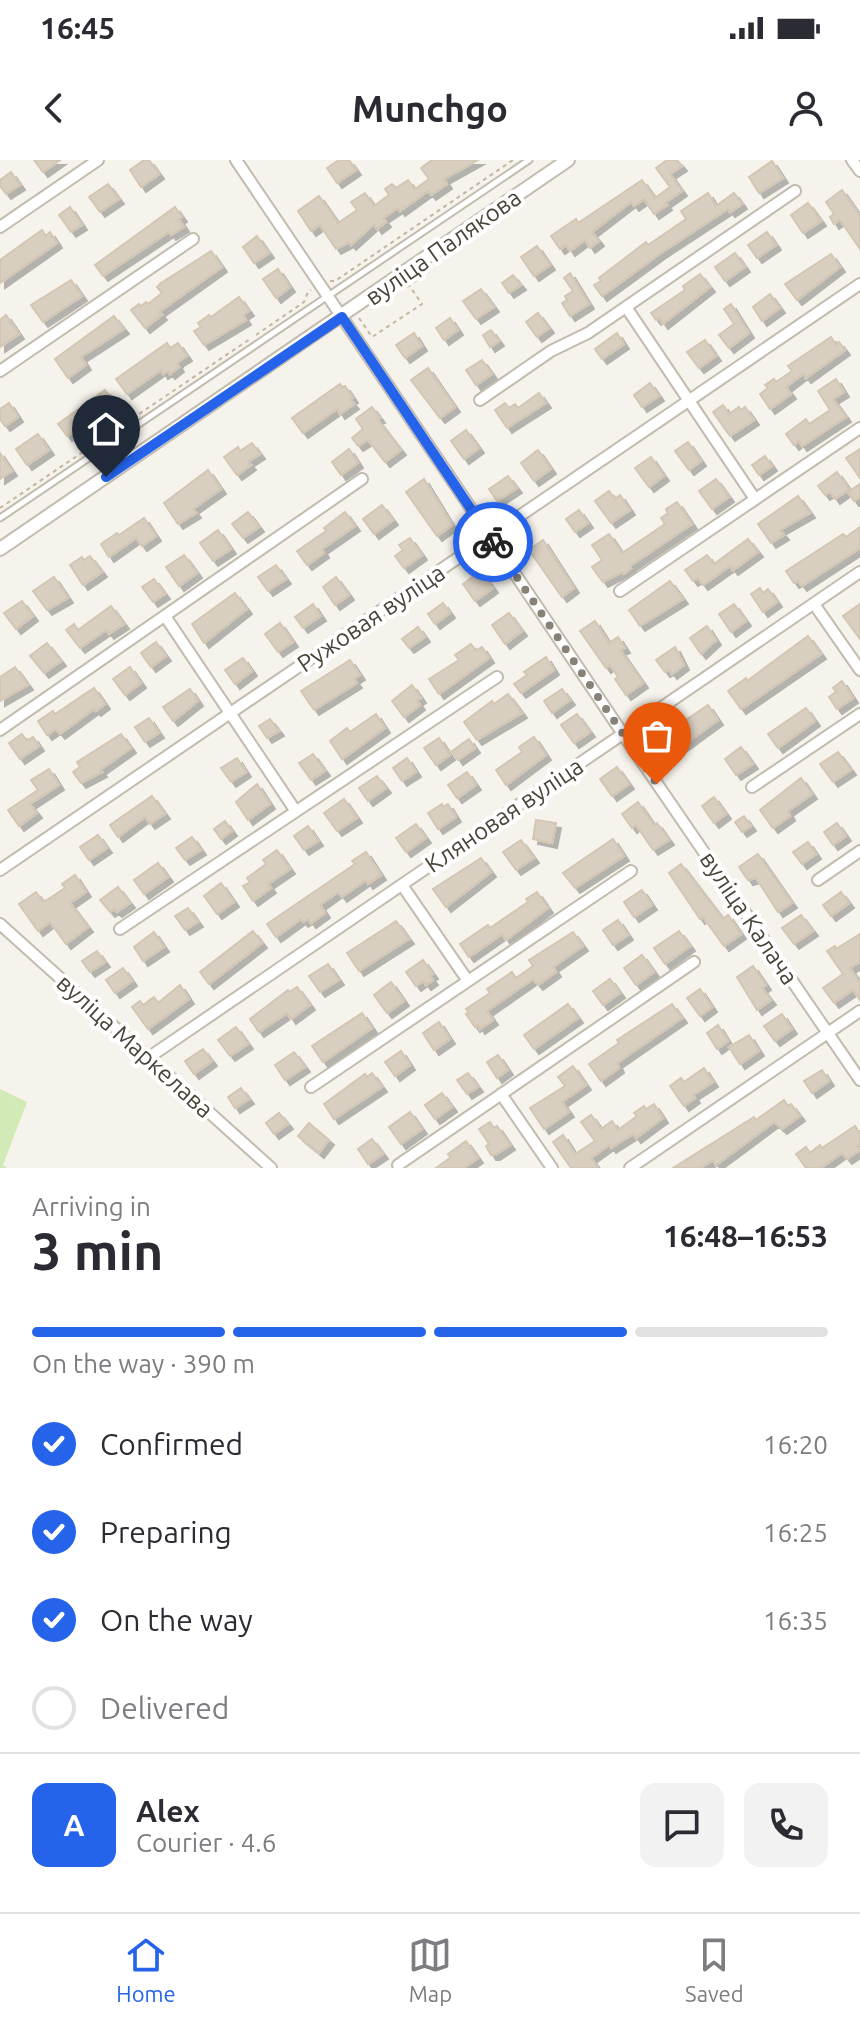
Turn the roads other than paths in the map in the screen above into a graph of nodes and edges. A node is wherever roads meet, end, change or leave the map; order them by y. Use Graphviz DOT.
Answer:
graph roads {
  1 [pos="98,160"];
  2 [pos="236,160"];
  3 [pos="529,160"];
  4 [pos="568,160"];
  5 [pos="852,160"];
  6 [pos="860,171"];
  7 [pos="795,191"];
  8 [pos="0,227"];
  9 [pos="193,239"];
  10 [pos="860,284"];
  11 [pos="328,296"];
  12 [pos="626,307"];
  13 [pos="342,317"];
  14 [pos="0,371"];
  15 [pos="689,399"];
  16 [pos="480,400"];
  17 [pos="860,428"];
  18 [pos="362,479"];
  19 [pos="755,499"];
  20 [pos="0,518"];
  21 [pos="490,537"];
  22 [pos="0,549"];
  23 [pos="860,572"];
  24 [pos="620,591"];
  25 [pos="814,604"];
  26 [pos="165,616"];
  27 [pos="860,670"];
  28 [pos="497,677"];
  29 [pos="860,714"];
  30 [pos="230,715"];
  31 [pos="0,730"];
  32 [pos="623,734"];
  33 [pos="752,787"];
  34 [pos="295,810"];
  35 [pos="860,851"];
  36 [pos="0,870"];
  37 [pos="631,871"];
  38 [pos="818,880"];
  39 [pos="402,885"];
  40 [pos="0,924"];
  41 [pos="120,929"];
  42 [pos="694,962"];
  43 [pos="468,981"];
  44 [pos="860,1011"];
  45 [pos="828,1032"];
  46 [pos="148,1058"];
  47 [pos="860,1080"];
  48 [pos="311,1087"];
  49 [pos="501,1094"];
  50 [pos="398,1165"];
  51 [pos="271,1168"];
  52 [pos="552,1168"];
  53 [pos="630,1168"];
  1 -- 8 [label="street"];
  2 -- 11 [label="street, вуліца Калача"];
  3 -- 11 [label="lane"];
  4 -- 13 [label="street, вуліца Палякова"];
  5 -- 6 [label="street"];
  7 -- 12 [label="street"];
  9 -- 14 [label="street"];
  10 -- 15 [label="street, Ружовая вуліца"];
  11 -- 13 [label="street, вуліца Калача"];
  11 -- 20 [label="lane"];
  12 -- 15 [label="street"];
  12 -- 16 [label="street"];
  13 -- 21 [label="street, вуліца Калача"];
  13 -- 22 [label="street, вуліца Палякова"];
  15 -- 19 [label="street"];
  15 -- 21 [label="street, Ружовая вуліца"];
  17 -- 19 [label="street"];
  18 -- 26 [label="street"];
  19 -- 24 [label="street"];
  21 -- 30 [label="street, Ружовая вуліца"];
  21 -- 32 [label="street, вуліца Калача"];
  23 -- 25 [label="street, Кляновая вуліца"];
  25 -- 27 [label="street"];
  25 -- 32 [label="street, Кляновая вуліца"];
  26 -- 30 [label="street"];
  26 -- 31 [label="street"];
  28 -- 34 [label="street"];
  29 -- 33 [label="street"];
  30 -- 34 [label="street"];
  30 -- 36 [label="street, Ружовая вуліца"];
  32 -- 39 [label="street, Кляновая вуліца"];
  32 -- 45 [label="street, вуліца Калача"];
  34 -- 41 [label="street"];
  35 -- 38 [label="street"];
  37 -- 43 [label="street"];
  39 -- 43 [label="street"];
  39 -- 46 [label="street, Кляновая вуліца"];
  40 -- 46 [label="street, вуліца Маркелава"];
  42 -- 49 [label="street"];
  43 -- 48 [label="street"];
  44 -- 45 [label="street"];
  45 -- 47 [label="street, вуліца Калача"];
  45 -- 53 [label="street"];
  46 -- 51 [label="street, вуліца Маркелава"];
  49 -- 50 [label="street"];
  49 -- 52 [label="street"];
}
